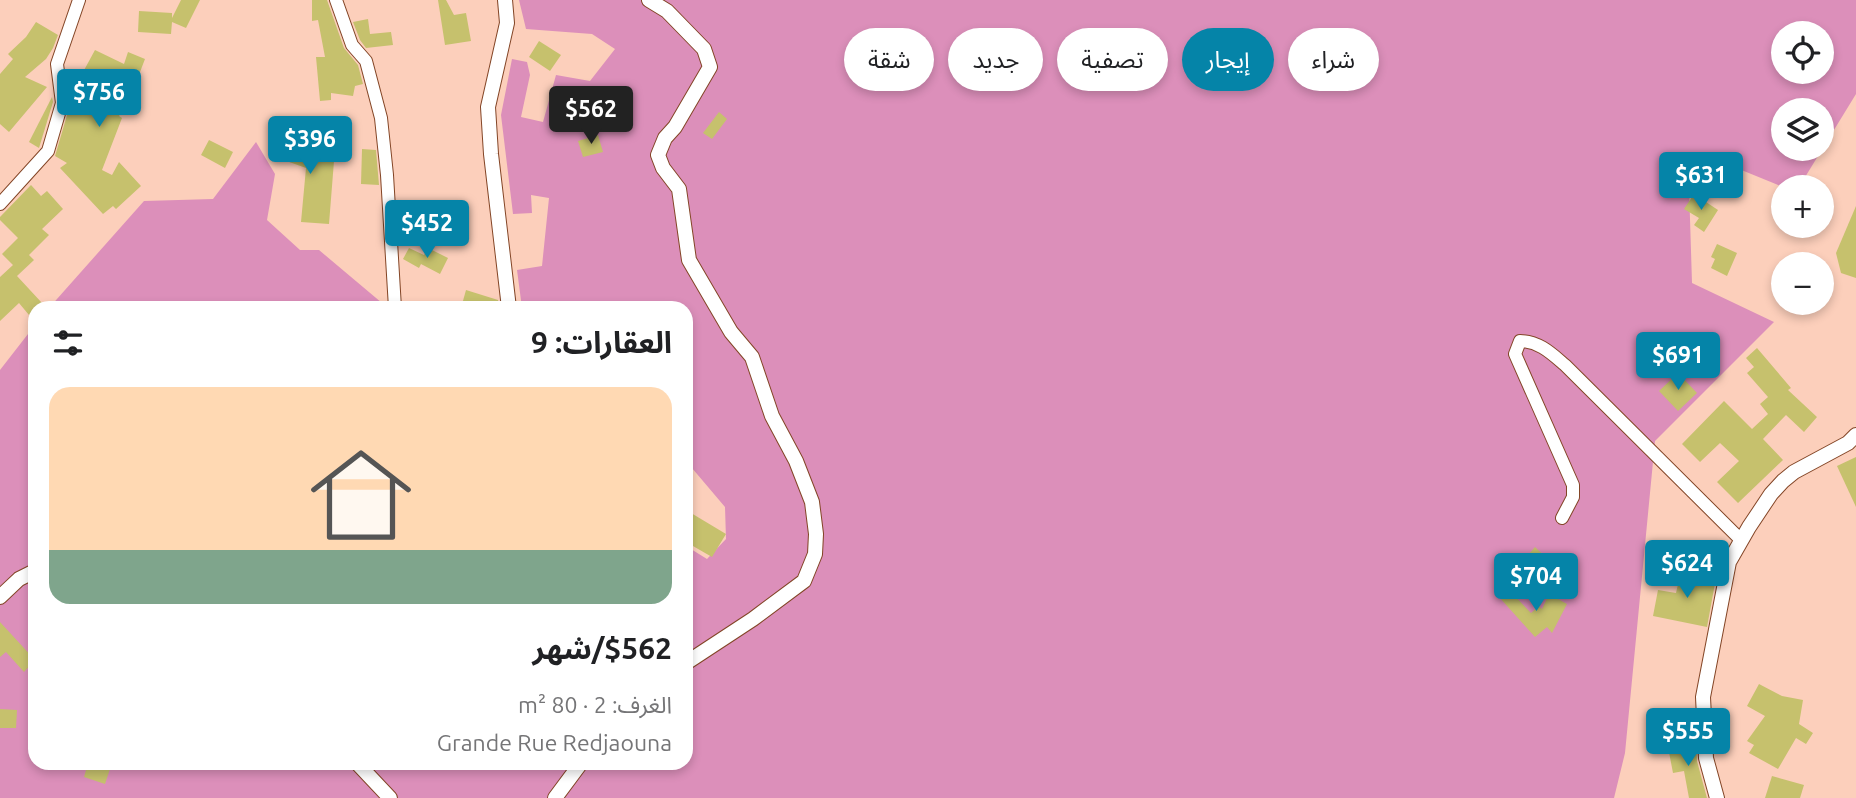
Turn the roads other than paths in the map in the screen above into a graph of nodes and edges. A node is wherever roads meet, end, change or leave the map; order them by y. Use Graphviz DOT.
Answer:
graph roads {
  1 [pos="79,0"];
  2 [pos="336,0"];
  3 [pos="505,0"];
  4 [pos="649,0"];
  5 [pos="0,204"];
  6 [pos="395,301"];
  7 [pos="508,301"];
  8 [pos="1853,440"];
  9 [pos="1562,518"];
  10 [pos="1741,540"];
  11 [pos="28,574"];
  12 [pos="0,597"];
  13 [pos="693,658"];
  14 [pos="364,770"];
  15 [pos="576,770"];
  16 [pos="390,798"];
  17 [pos="555,798"];
  18 [pos="1717,798"];
  1 -- 5 [label="street"];
  2 -- 6 [label="street"];
  3 -- 7 [label="street"];
  4 -- 13 [label="street"];
  8 -- 10 [label="street"];
  9 -- 10 [label="street"];
  10 -- 18 [label="street"];
  11 -- 12 [label="street"];
  14 -- 16 [label="street"];
  15 -- 17 [label="street"];
}
